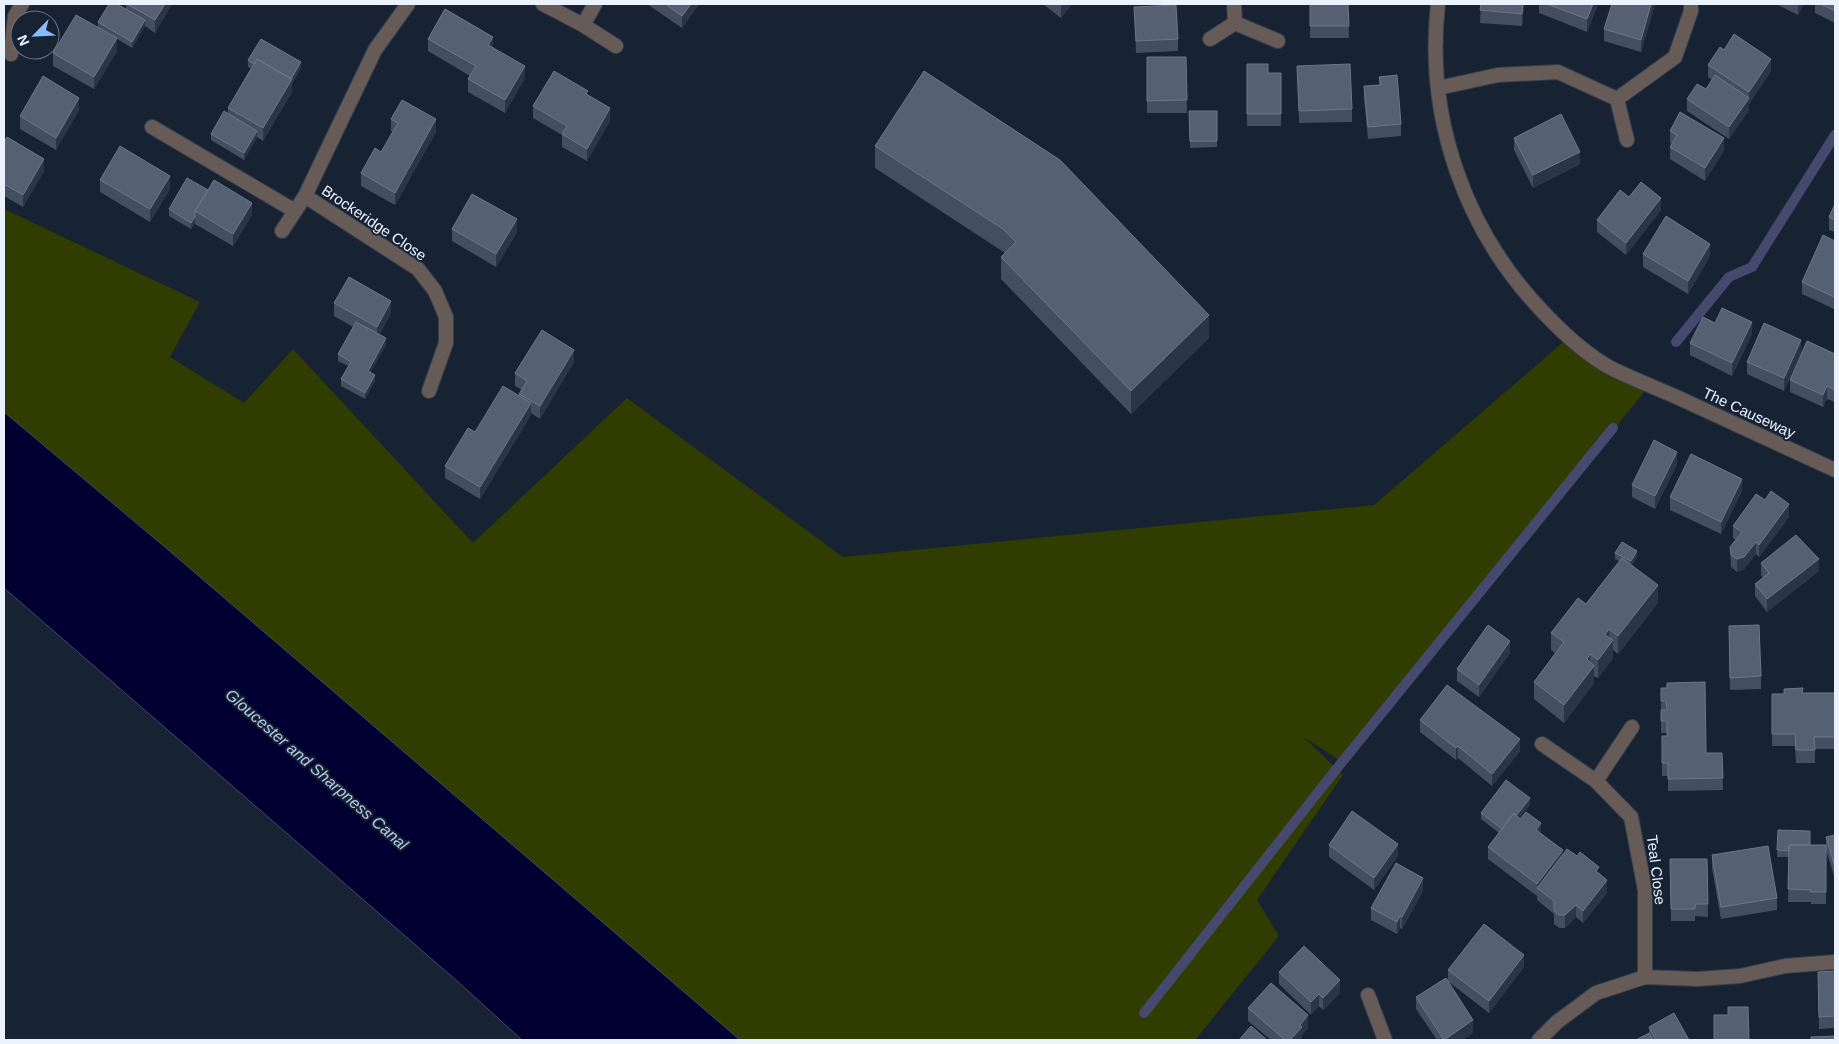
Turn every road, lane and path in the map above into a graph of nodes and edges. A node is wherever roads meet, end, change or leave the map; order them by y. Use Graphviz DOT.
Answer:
graph roads {
  1 [pos="408,4"];
  2 [pos="543,4"];
  3 [pos="595,4"];
  4 [pos="1234,4"];
  5 [pos="1438,4"];
  6 [pos="1691,4"];
  7 [pos="1235,23"];
  8 [pos="583,25"];
  9 [pos="1210,38"];
  10 [pos="1278,42"];
  11 [pos="616,46"];
  12 [pos="1438,88"];
  13 [pos="1617,100"];
  14 [pos="152,127"];
  15 [pos="1627,140"];
  16 [pos="305,196"];
  17 [pos="295,211"];
  18 [pos="282,231"];
  19 [pos="429,391"];
  20 [pos="1835,470"];
  21 [pos="1632,728"];
  22 [pos="1542,744"];
  23 [pos="1596,781"];
  24 [pos="1835,962"];
  25 [pos="1645,977"];
  26 [pos="1368,995"];
  27 [pos="1385,1040"];
  28 [pos="1539,1040"];
  1 -- 16 [label="street, Brockeridge Close"];
  2 -- 8 [label="street"];
  3 -- 8 [label="street"];
  4 -- 7 [label="street"];
  5 -- 12 [label="street, The Causeway"];
  6 -- 13 [label="street"];
  7 -- 9 [label="street"];
  7 -- 10 [label="street"];
  8 -- 11 [label="street"];
  12 -- 13 [label="street"];
  12 -- 20 [label="street, The Causeway"];
  13 -- 15 [label="street"];
  14 -- 17 [label="street"];
  16 -- 17 [label="street, Brockeridge Close"];
  16 -- 19 [label="street, Brockeridge Close"];
  17 -- 18 [label="street, Brockeridge Close"];
  21 -- 23 [label="street"];
  22 -- 23 [label="street, Teal Close"];
  23 -- 25 [label="street, Teal Close"];
  24 -- 25 [label="street"];
  25 -- 28 [label="street"];
  26 -- 27 [label="street"];
}
